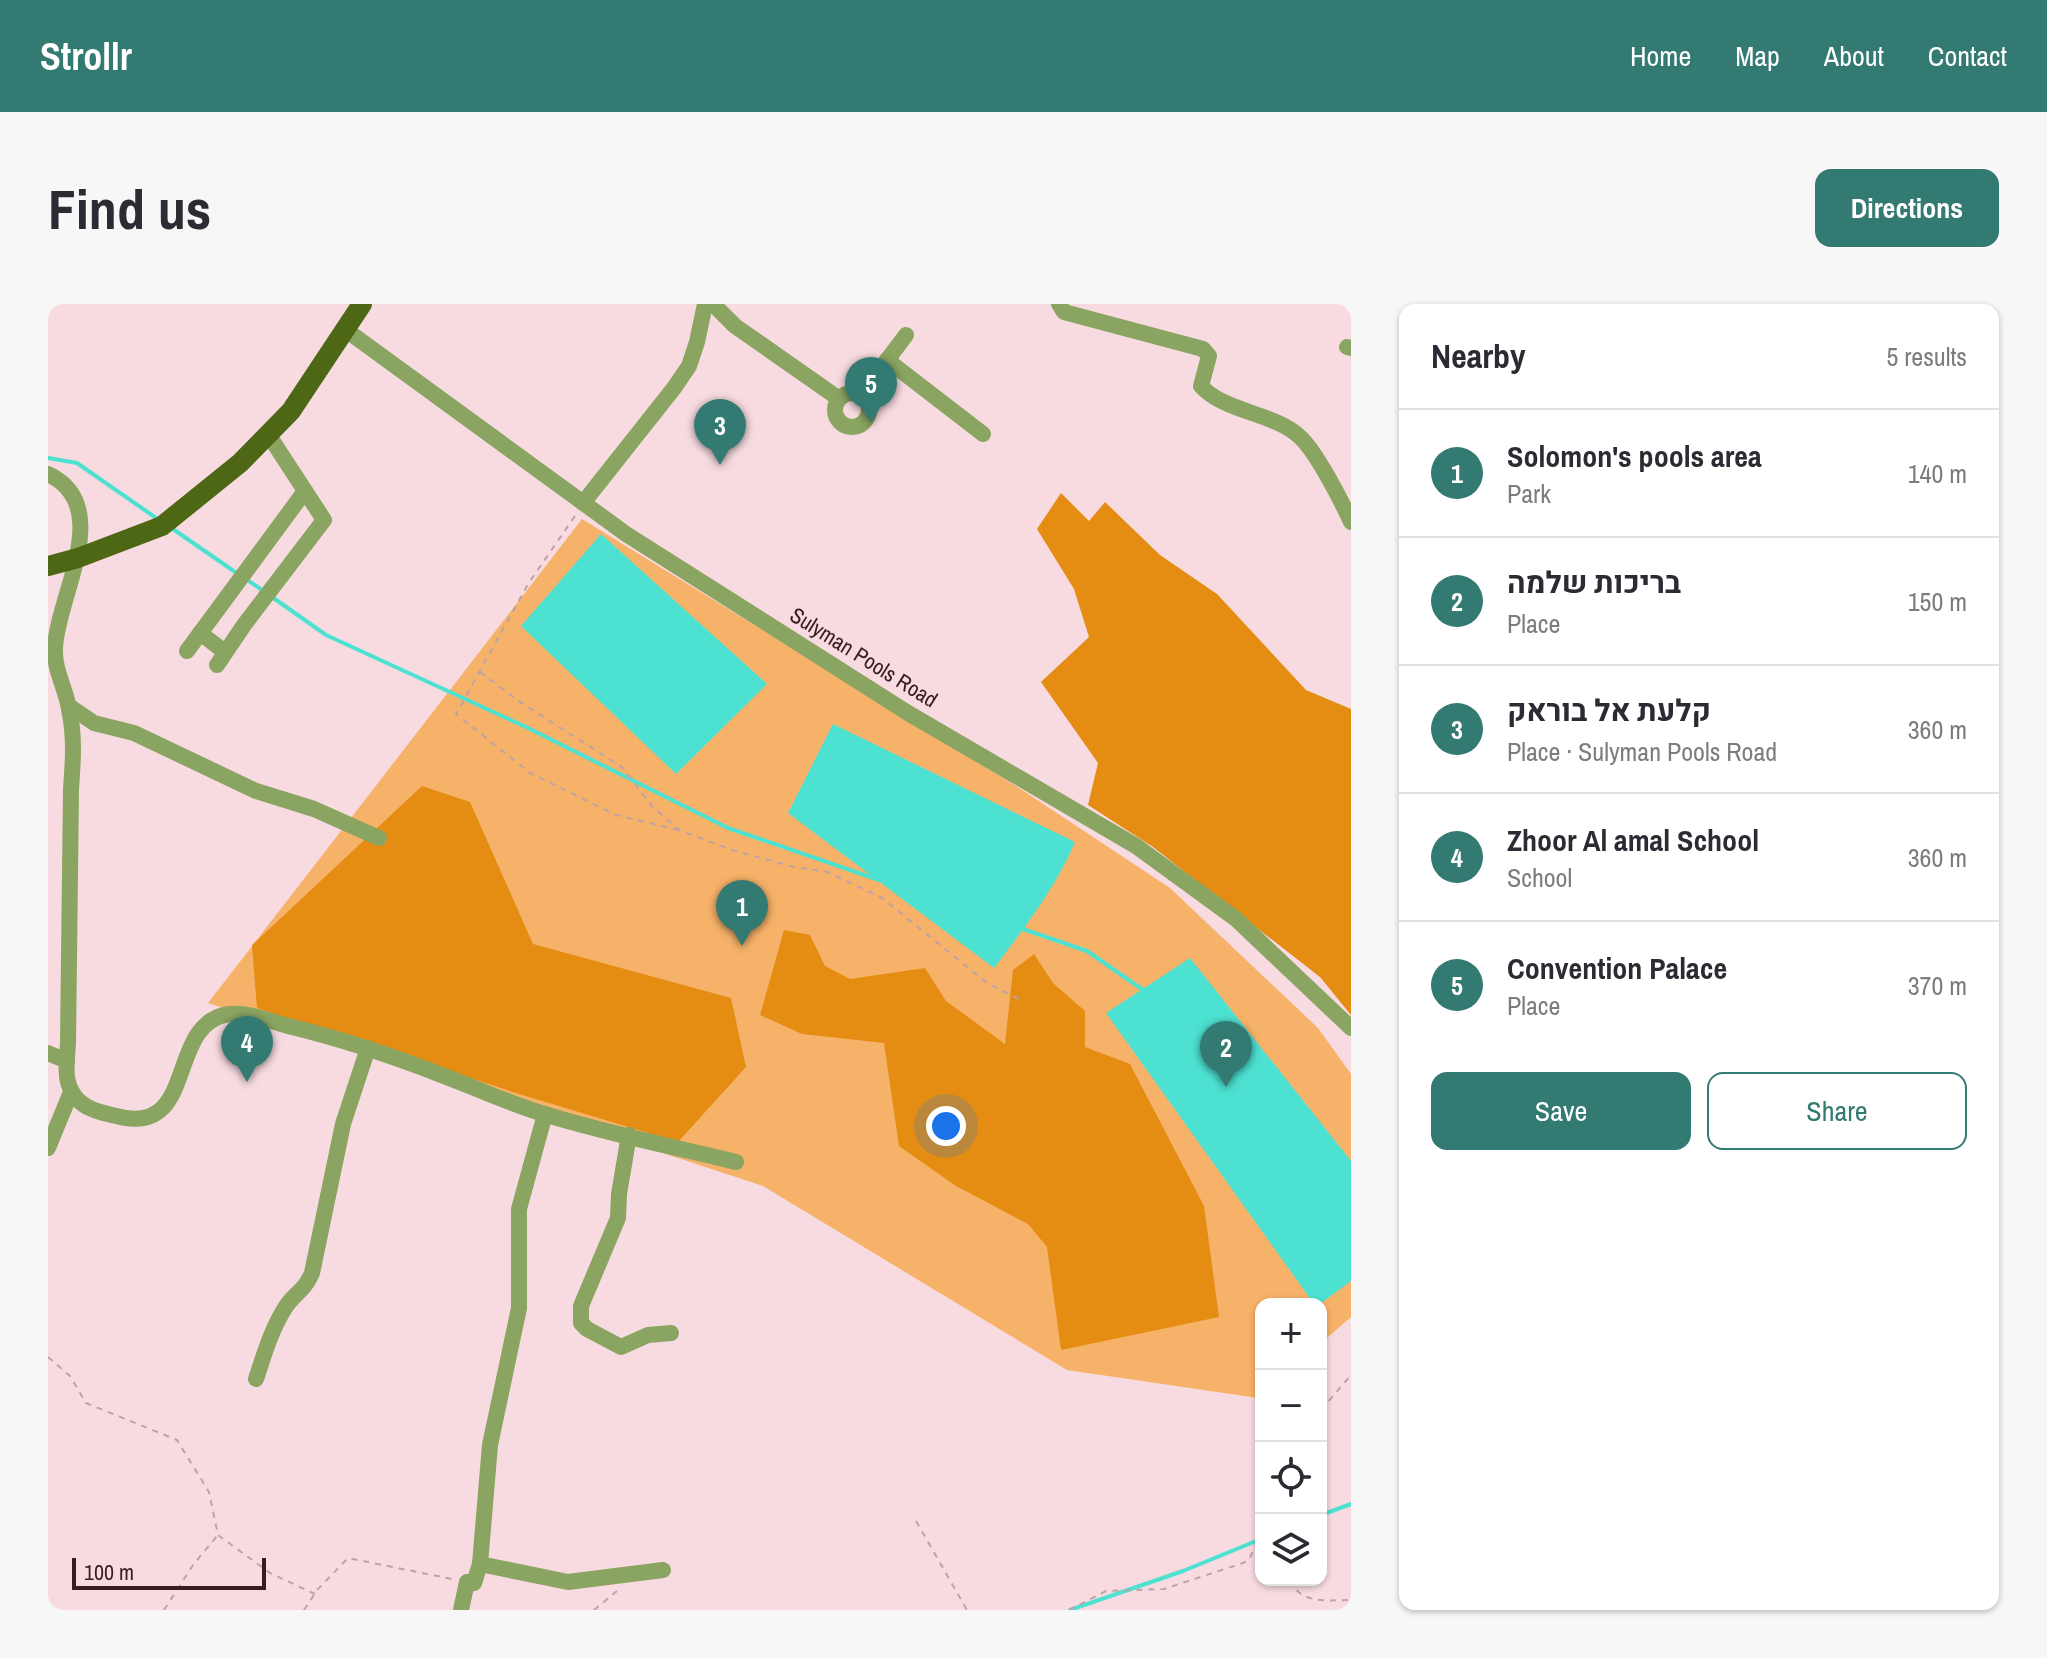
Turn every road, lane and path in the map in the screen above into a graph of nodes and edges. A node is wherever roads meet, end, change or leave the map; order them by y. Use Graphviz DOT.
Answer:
graph roads {
  1 [pos="362,304"];
  2 [pos="705,304"];
  3 [pos="713,304"];
  4 [pos="1059,304"];
  5 [pos="346,330"];
  6 [pos="906,335"];
  7 [pos="887,360"];
  8 [pos="861,395"];
  9 [pos="838,398"];
  10 [pos="268,434"];
  11 [pos="983,434"];
  12 [pos="48,474"];
  13 [pos="305,491"];
  14 [pos="583,503"];
  15 [pos="1351,522"];
  16 [pos="78,558"];
  17 [pos="48,566"];
  18 [pos="200,633"];
  19 [pos="187,651"];
  20 [pos="480,672"];
  21 [pos="69,706"];
  22 [pos="679,830"];
  23 [pos="379,838"];
  24 [pos="1019,999"];
  25 [pos="1351,1028"];
  26 [pos="368,1048"];
  27 [pos="48,1053"];
  28 [pos="67,1061"];
  29 [pos="71,1092"];
  30 [pos="545,1114"];
  31 [pos="629,1135"];
  32 [pos="48,1148"];
  33 [pos="736,1162"];
  34 [pos="671,1333"];
  35 [pos="48,1357"];
  36 [pos="1351,1375"];
  37 [pos="256,1379"];
  38 [pos="1327,1403"];
  39 [pos="916,1521"];
  40 [pos="218,1535"];
  41 [pos="1255,1546"];
  42 [pos="480,1564"];
  43 [pos="663,1570"];
  44 [pos="634,1573"];
  45 [pos="467,1582"];
  46 [pos="1292,1586"];
  47 [pos="315,1594"];
  48 [pos="1351,1600"];
  49 [pos="164,1610"];
  50 [pos="304,1610"];
  51 [pos="461,1610"];
  52 [pos="594,1610"];
  53 [pos="967,1610"];
  54 [pos="1069,1610"];
  1 -- 5 [label="main road"];
  2 -- 14 [label="street"];
  3 -- 9 [label="street"];
  4 -- 15 [label="street"];
  5 -- 10 [label="main road"];
  5 -- 14 [label="street, Sulyman Pools Road"];
  6 -- 7 [label="street"];
  7 -- 8 [label="street"];
  7 -- 11 [label="street"];
  8 -- 9 [label="street"];
  8 -- 9 [label="street"];
  10 -- 13 [label="street"];
  10 -- 16 [label="main road"];
  12 -- 16 [label="street"];
  13 -- 18 [label="street"];
  13 -- 18 [label="street"];
  14 -- 20 [label="path"];
  14 -- 25 [label="street, Sulyman Pools Road"];
  16 -- 17 [label="main road"];
  16 -- 21 [label="street"];
  18 -- 19 [label="street"];
  20 -- 22 [label="path"];
  20 -- 22 [label="path"];
  21 -- 23 [label="street"];
  21 -- 28 [label="street"];
  22 -- 24 [label="path"];
  26 -- 29 [label="street"];
  26 -- 30 [label="street"];
  26 -- 37 [label="street"];
  27 -- 28 [label="street"];
  28 -- 29 [label="street"];
  29 -- 32 [label="street"];
  30 -- 31 [label="street"];
  30 -- 42 [label="street"];
  31 -- 33 [label="street"];
  31 -- 34 [label="street"];
  35 -- 40 [label="path"];
  36 -- 38 [label="path"];
  39 -- 53 [label="path"];
  40 -- 47 [label="path"];
  40 -- 49 [label="path"];
  41 -- 54 [label="path"];
  42 -- 44 [label="street"];
  42 -- 45 [label="street"];
  43 -- 44 [label="street"];
  44 -- 52 [label="path"];
  45 -- 47 [label="path"];
  45 -- 51 [label="street"];
  46 -- 48 [label="path"];
  47 -- 50 [label="path"];
}
